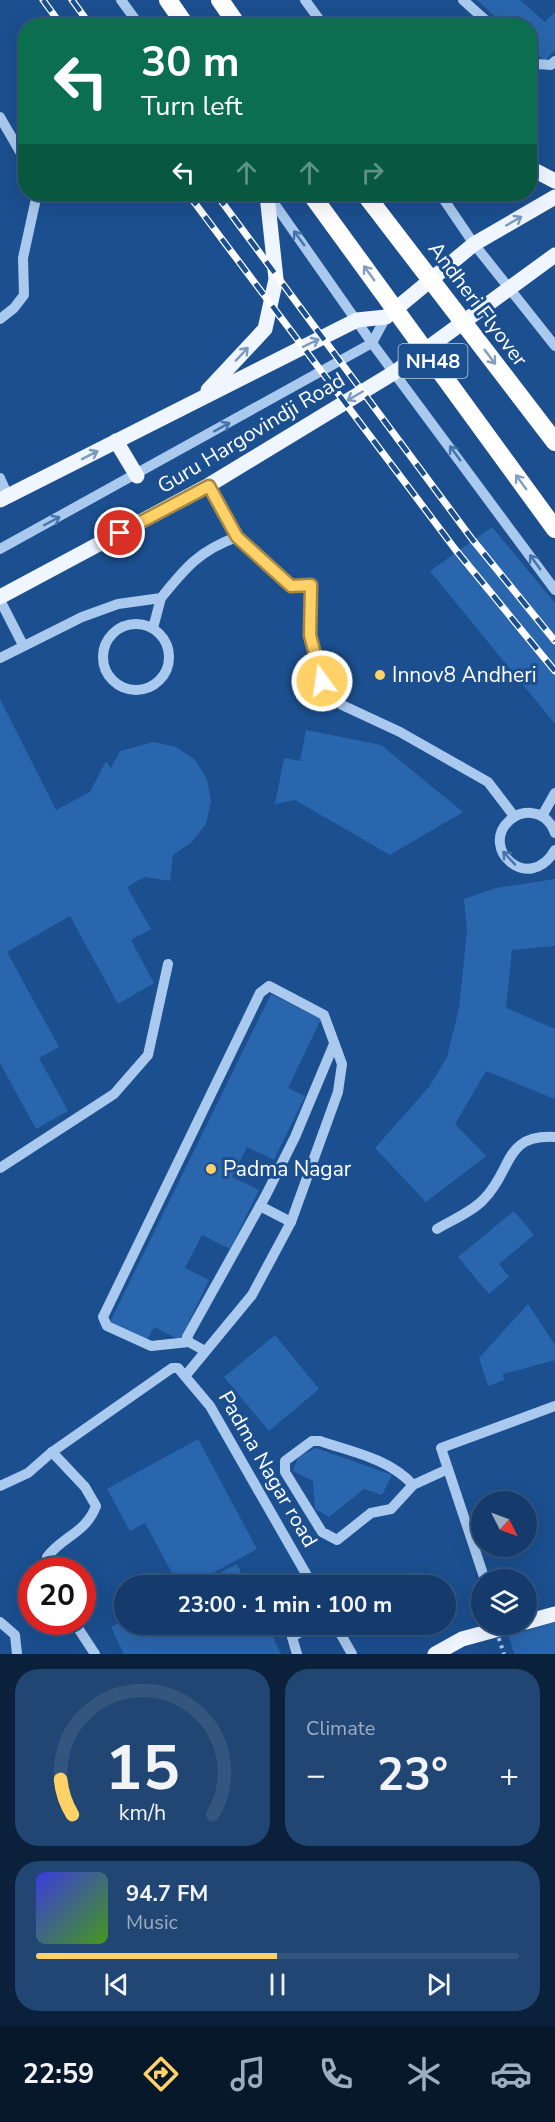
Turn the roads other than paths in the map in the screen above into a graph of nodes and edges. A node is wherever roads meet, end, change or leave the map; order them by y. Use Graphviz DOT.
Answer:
graph roads {
  1 [pos="121,0"];
  2 [pos="168,0"];
  3 [pos="220,0"];
  4 [pos="305,0"];
  5 [pos="463,0"];
  6 [pos="134,18"];
  7 [pos="180,18"];
  8 [pos="232,18"];
  9 [pos="318,18"];
  10 [pos="483,18"];
  11 [pos="555,61"];
  12 [pos="537,64"];
  13 [pos="0,117"];
  14 [pos="18,148"];
  15 [pos="537,172"];
  16 [pos="555,181"];
  17 [pos="555,197"];
  18 [pos="35,201"];
  19 [pos="268,201"];
  20 [pos="272,201"];
  21 [pos="316,201"];
  22 [pos="370,201"];
  23 [pos="445,201"];
  24 [pos="474,244"];
  25 [pos="555,255"];
  26 [pos="509,289"];
  27 [pos="386,317"];
  28 [pos="0,319"];
  29 [pos="357,320"];
  30 [pos="372,343"];
  31 [pos="555,346"];
  32 [pos="395,372"];
  33 [pos="202,397"];
  34 [pos="116,441"];
  35 [pos="555,442"];
  36 [pos="137,476"];
  37 [pos="0,478"];
  38 [pos="209,486"];
  39 [pos="4,498"];
  40 [pos="555,529"];
  41 [pos="237,537"];
  42 [pos="0,549"];
  43 [pos="555,590"];
  44 [pos="0,598"];
  45 [pos="161,598"];
  46 [pos="153,628"];
  47 [pos="23,645"];
  48 [pos="0,658"];
  49 [pos="555,793"];
  50 [pos="514,816"];
  51 [pos="542,816"];
  52 [pos="555,832"];
  53 [pos="555,850"];
  54 [pos="168,964"];
  55 [pos="334,1044"];
  56 [pos="555,1137"];
  57 [pos="0,1168"];
  58 [pos="260,1206"];
  59 [pos="291,1222"];
  60 [pos="437,1229"];
  61 [pos="189,1342"];
  62 [pos="205,1351"];
  63 [pos="186,1375"];
  64 [pos="555,1406"];
  65 [pos="52,1452"];
  66 [pos="448,1469"];
  67 [pos="413,1485"];
  68 [pos="0,1486"];
  69 [pos="47,1557"];
  70 [pos="481,1569"];
  71 [pos="307,1575"];
  72 [pos="555,1614"];
  73 [pos="537,1619"];
  74 [pos="0,1622"];
  75 [pos="83,1635"];
  76 [pos="294,1635"];
  77 [pos="341,1635"];
  78 [pos="475,1635"];
  79 [pos="17,1654"];
  80 [pos="95,1654"];
  81 [pos="297,1654"];
  82 [pos="352,1654"];
  83 [pos="435,1654"];
  1 -- 6 [label="street"];
  2 -- 7 [label="highway"];
  3 -- 8 [label="highway"];
  4 -- 9 [label="street"];
  5 -- 10 [label="street"];
  11 -- 12 [label="street"];
  13 -- 14 [label="street"];
  15 -- 16 [label="main road"];
  24 -- 17 [label="main road, one-way"];
  18 -- 28 [label="street"];
  33 -- 19 [label="main road, one-way"];
  29 -- 20 [label="street, one-way"];
  40 -- 21 [label="highway, NH48, one-way, bridge"];
  22 -- 35 [label="highway, Andheri Flyover / NH48, one-way, bridge"];
  23 -- 24 [label="street"];
  24 -- 26 [label="street"];
  24 -- 27 [label="main road"];
  25 -- 26 [label="main road, Guru Hargovindji Road"];
  26 -- 31 [label="street"];
  26 -- 32 [label="main road, Guru Hargovindji Road"];
  27 -- 29 [label="main road"];
  27 -- 30 [label="street"];
  29 -- 30 [label="street"];
  33 -- 29 [label="main road, one-way"];
  30 -- 32 [label="street"];
  36 -- 30 [label="street, one-way"];
  32 -- 38 [label="main road, Guru Hargovindji Road, one-way"];
  43 -- 32 [label="street, one-way"];
  33 -- 34 [label="main road"];
  34 -- 36 [label="main road"];
  39 -- 34 [label="main road, one-way"];
  42 -- 36 [label="street, one-way"];
  37 -- 39 [label="street"];
  38 -- 41 [label="street"];
  38 -- 44 [label="main road, Guru Hargovindji Road"];
  41 -- 45 [label="street"];
  41 -- 50 [label="street"];
  44 -- 47 [label="street"];
  45 -- 46 [label="street"];
  45 -- 47 [label="street"];
  46 -- 46 [label="street"];
  47 -- 48 [label="street"];
  49 -- 51 [label="street"];
  50 -- 51 [label="street"];
  53 -- 50 [label="street, one-way"];
  51 -- 52 [label="street"];
  54 -- 57 [label="street"];
  55 -- 58 [label="street"];
  55 -- 59 [label="street"];
  55 -- 61 [label="street"];
  56 -- 60 [label="street"];
  58 -- 59 [label="street"];
  58 -- 61 [label="street"];
  59 -- 62 [label="street"];
  61 -- 62 [label="street"];
  62 -- 63 [label="street"];
  63 -- 65 [label="street"];
  63 -- 71 [label="street, Padma Nagar road"];
  64 -- 66 [label="street"];
  65 -- 68 [label="street"];
  65 -- 69 [label="street"];
  66 -- 67 [label="street"];
  66 -- 70 [label="street"];
  67 -- 67 [label="street"];
  72 -- 73 [label="main road"];
  74 -- 79 [label="street"];
  75 -- 80 [label="street"];
  76 -- 81 [label="street"];
  77 -- 82 [label="street"];
  78 -- 83 [label="main road"];
}
